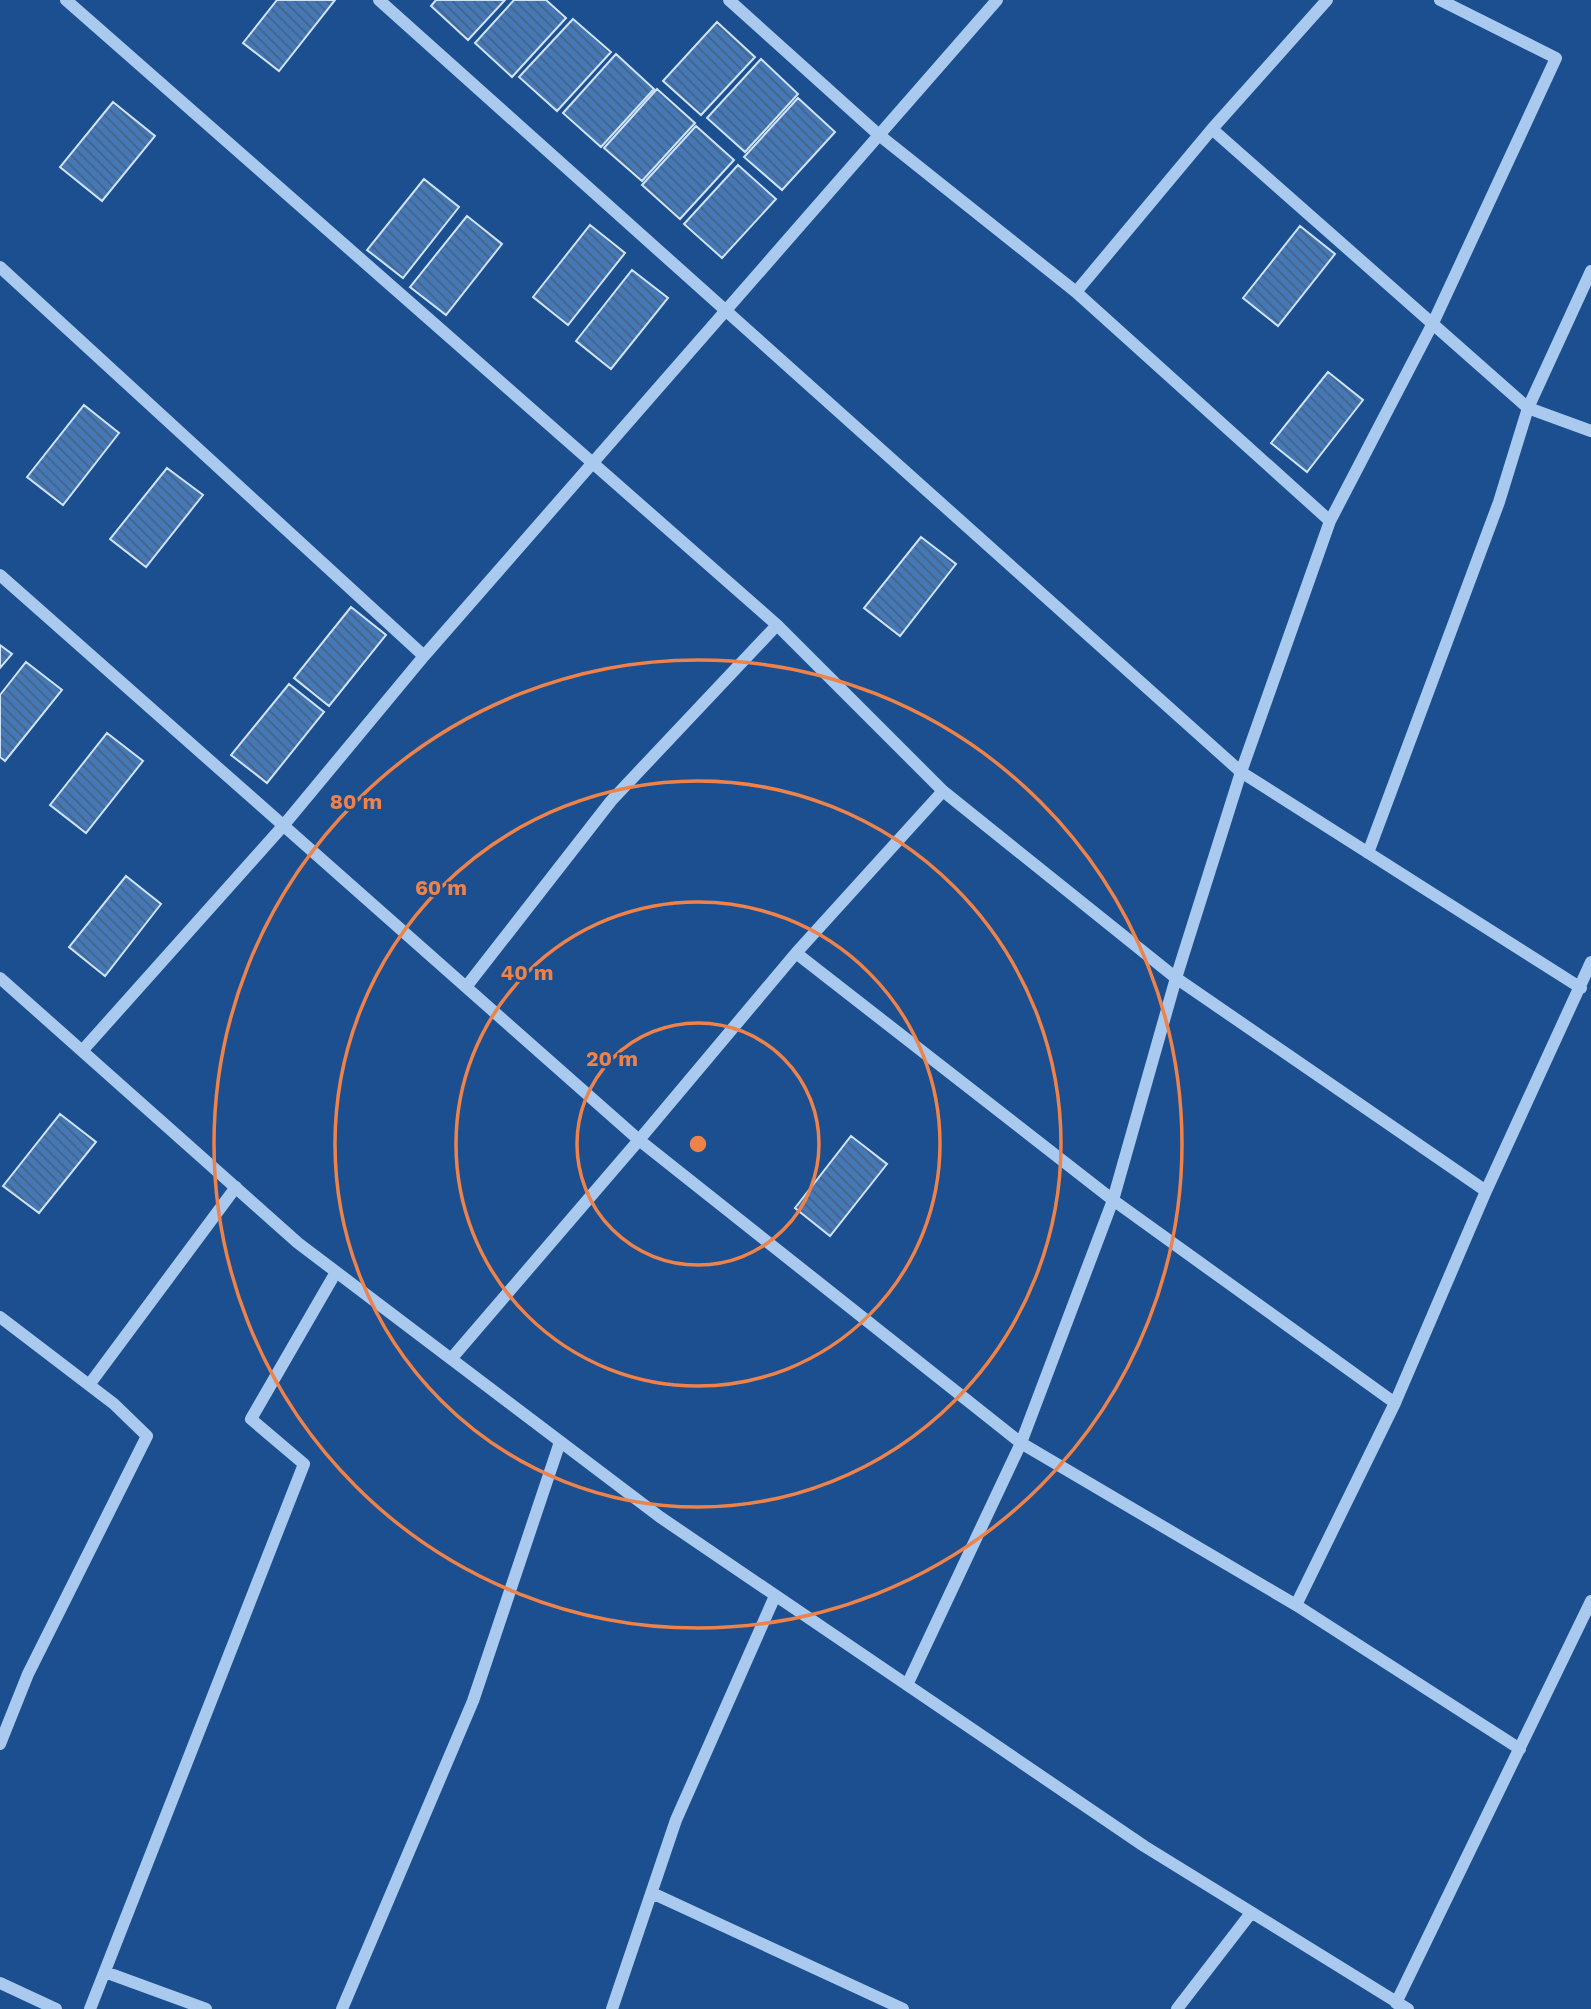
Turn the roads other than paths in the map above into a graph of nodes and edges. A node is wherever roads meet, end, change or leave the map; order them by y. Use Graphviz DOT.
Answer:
graph roads {
  1 [pos="66,0"];
  2 [pos="379,0"];
  3 [pos="729,0"];
  4 [pos="998,0"];
  5 [pos="1326,0"];
  6 [pos="1440,0"];
  7 [pos="1212,129"];
  8 [pos="879,135"];
  9 [pos="0,267"];
  10 [pos="1591,271"];
  11 [pos="1076,292"];
  12 [pos="727,310"];
  13 [pos="1433,323"];
  14 [pos="1528,408"];
  15 [pos="1591,431"];
  16 [pos="592,465"];
  17 [pos="1330,521"];
  18 [pos="0,575"];
  19 [pos="776,625"];
  20 [pos="424,656"];
  21 [pos="1241,772"];
  22 [pos="943,791"];
  23 [pos="283,826"];
  24 [pos="1368,853"];
  25 [pos="796,953"];
  26 [pos="1591,962"];
  27 [pos="0,978"];
  28 [pos="1176,978"];
  29 [pos="466,987"];
  30 [pos="1581,988"];
  31 [pos="82,1051"];
  32 [pos="639,1140"];
  33 [pos="236,1187"];
  34 [pos="1486,1191"];
  35 [pos="1113,1200"];
  36 [pos="336,1272"];
  37 [pos="0,1317"];
  38 [pos="451,1359"];
  39 [pos="89,1385"];
  40 [pos="1395,1403"];
  41 [pos="561,1442"];
  42 [pos="1021,1443"];
  43 [pos="775,1596"];
  44 [pos="1591,1601"];
  45 [pos="1296,1605"];
  46 [pos="907,1685"];
  47 [pos="0,1744"];
  48 [pos="1520,1749"];
  49 [pos="652,1893"];
  50 [pos="1251,1913"];
  51 [pos="105,1972"];
  52 [pos="0,1983"];
  53 [pos="1395,2003"];
  54 [pos="56,2009"];
  55 [pos="90,2009"];
  56 [pos="205,2009"];
  57 [pos="342,2009"];
  58 [pos="612,2009"];
  59 [pos="903,2009"];
  60 [pos="1177,2009"];
  61 [pos="1408,2009"];
  1 -- 16 [label="street"];
  2 -- 12 [label="street"];
  3 -- 8 [label="street"];
  4 -- 8 [label="street"];
  5 -- 7 [label="street"];
  6 -- 13 [label="street"];
  7 -- 11 [label="street"];
  7 -- 13 [label="street"];
  8 -- 11 [label="street"];
  8 -- 12 [label="street"];
  9 -- 20 [label="street"];
  10 -- 14 [label="street"];
  11 -- 17 [label="street"];
  12 -- 16 [label="street"];
  12 -- 21 [label="street"];
  13 -- 14 [label="street"];
  13 -- 17 [label="street"];
  14 -- 15 [label="street"];
  14 -- 24 [label="street"];
  16 -- 19 [label="street"];
  16 -- 20 [label="street"];
  17 -- 21 [label="street"];
  18 -- 23 [label="street"];
  19 -- 22 [label="street"];
  19 -- 29 [label="street"];
  20 -- 23 [label="street"];
  21 -- 24 [label="street"];
  21 -- 28 [label="street"];
  22 -- 25 [label="street"];
  22 -- 28 [label="street"];
  23 -- 29 [label="street"];
  23 -- 31 [label="street"];
  24 -- 30 [label="street"];
  25 -- 32 [label="street"];
  25 -- 35 [label="street"];
  26 -- 30 [label="street"];
  27 -- 31 [label="street"];
  28 -- 34 [label="street"];
  28 -- 35 [label="street"];
  29 -- 32 [label="street"];
  30 -- 34 [label="street"];
  31 -- 33 [label="street"];
  32 -- 38 [label="street"];
  32 -- 42 [label="street"];
  33 -- 36 [label="street"];
  33 -- 39 [label="street"];
  34 -- 40 [label="street"];
  35 -- 40 [label="street"];
  35 -- 42 [label="street"];
  36 -- 38 [label="street"];
  36 -- 51 [label="street"];
  37 -- 39 [label="street"];
  38 -- 41 [label="street"];
  39 -- 47 [label="street"];
  40 -- 45 [label="street"];
  41 -- 43 [label="street"];
  41 -- 57 [label="street"];
  42 -- 45 [label="street"];
  42 -- 46 [label="street"];
  43 -- 46 [label="street"];
  43 -- 49 [label="street"];
  44 -- 48 [label="street"];
  45 -- 48 [label="street"];
  46 -- 50 [label="street"];
  48 -- 53 [label="street"];
  49 -- 58 [label="street"];
  49 -- 59 [label="street"];
  50 -- 53 [label="street"];
  50 -- 60 [label="street"];
  51 -- 55 [label="street"];
  51 -- 56 [label="street"];
  52 -- 54 [label="street"];
  53 -- 61 [label="street"];
}
